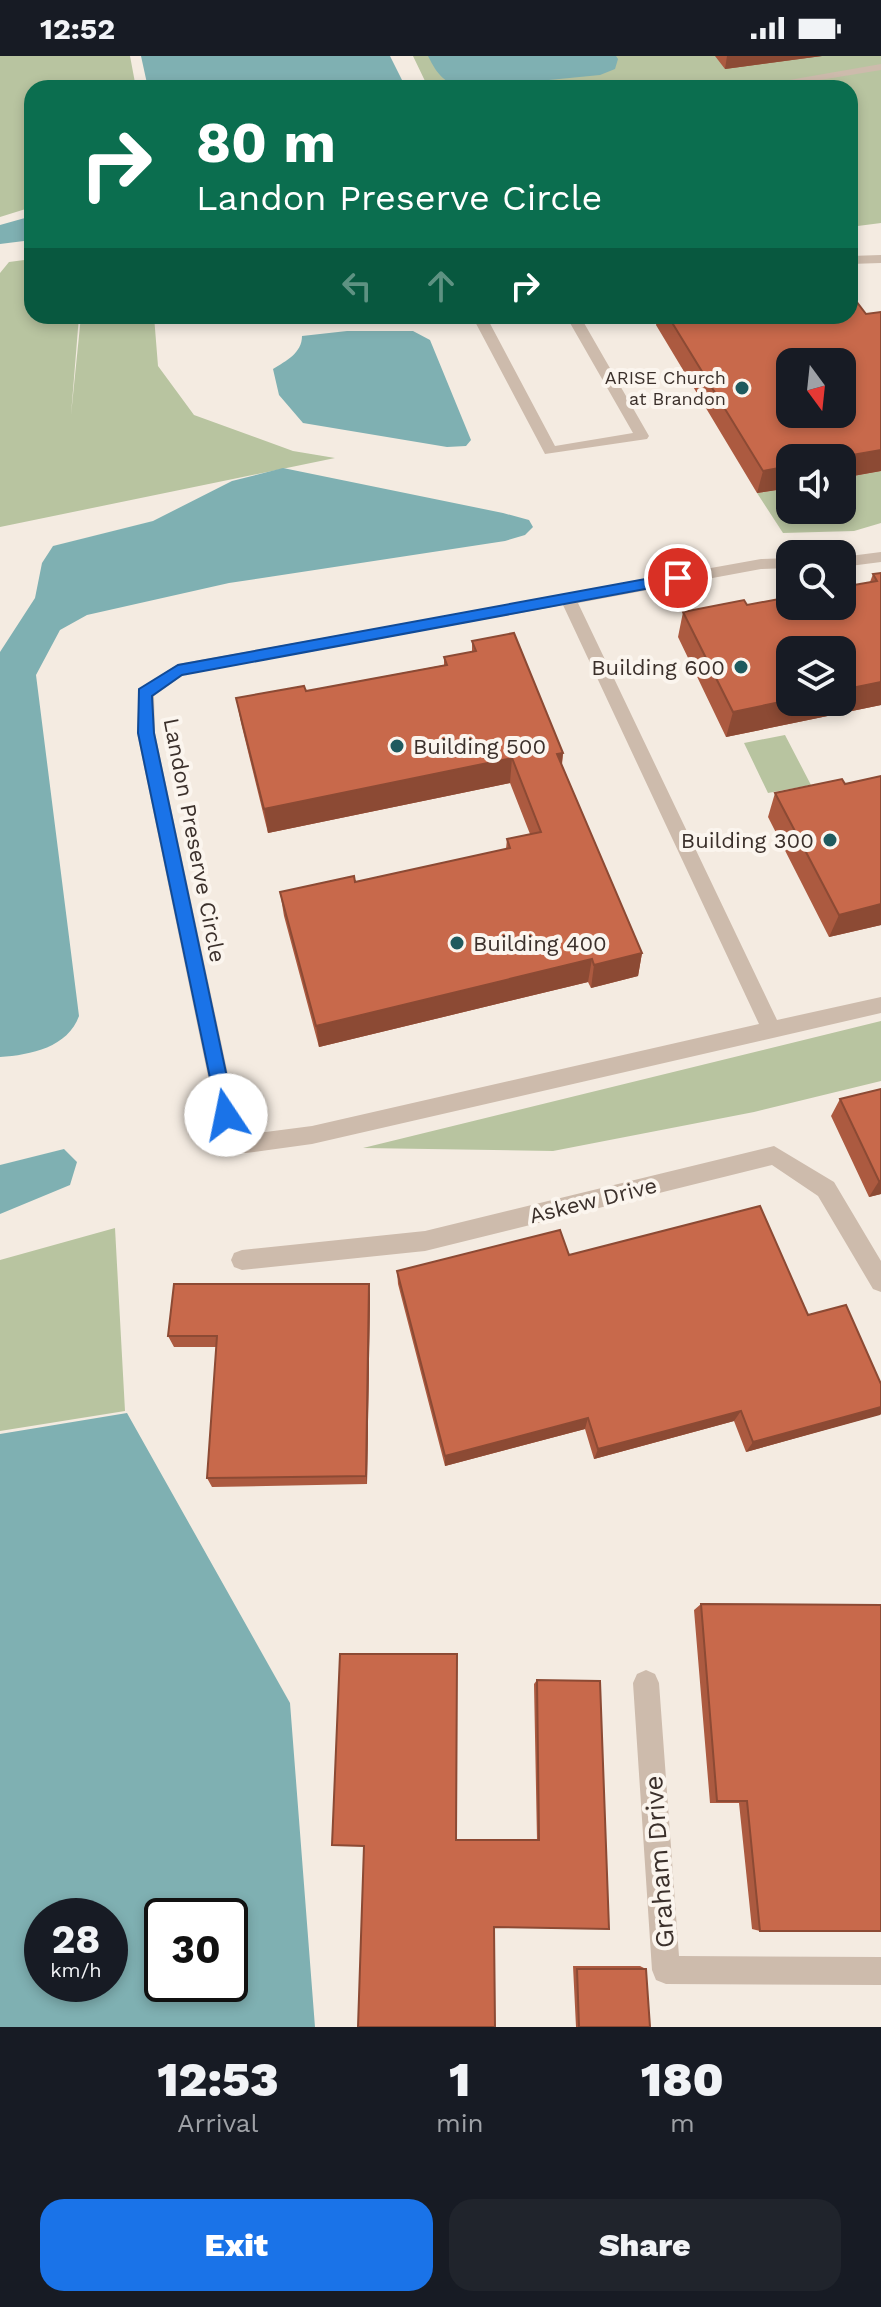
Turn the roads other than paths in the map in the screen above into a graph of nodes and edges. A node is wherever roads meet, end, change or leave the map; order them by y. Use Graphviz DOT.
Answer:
graph roads {
  1 [pos="881,67"];
  2 [pos="799,80"];
  3 [pos="858,260"];
  4 [pos="880,261"];
  5 [pos="483,324"];
  6 [pos="578,324"];
  7 [pos="881,557"];
  8 [pos="856,560"];
  9 [pos="776,563"];
  10 [pos="568,598"];
  11 [pos="881,1005"];
  12 [pos="771,1029"];
  13 [pos="242,1260"];
  14 [pos="881,1282"];
  15 [pos="646,1683"];
  16 [pos="881,1971"];
  1 -- 2 [label="street"];
  3 -- 4 [label="street"];
  5 -- 6 [label="street"];
  7 -- 8 [label="street"];
  9 -- 10 [label="street, Landon Preserve Circle"];
  10 -- 12 [label="street"];
  10 -- 12 [label="street, Landon Preserve Circle"];
  11 -- 12 [label="street, Landon Preserve Circle"];
  13 -- 14 [label="street, Askew Drive"];
  15 -- 16 [label="street, Graham Drive"];
}
